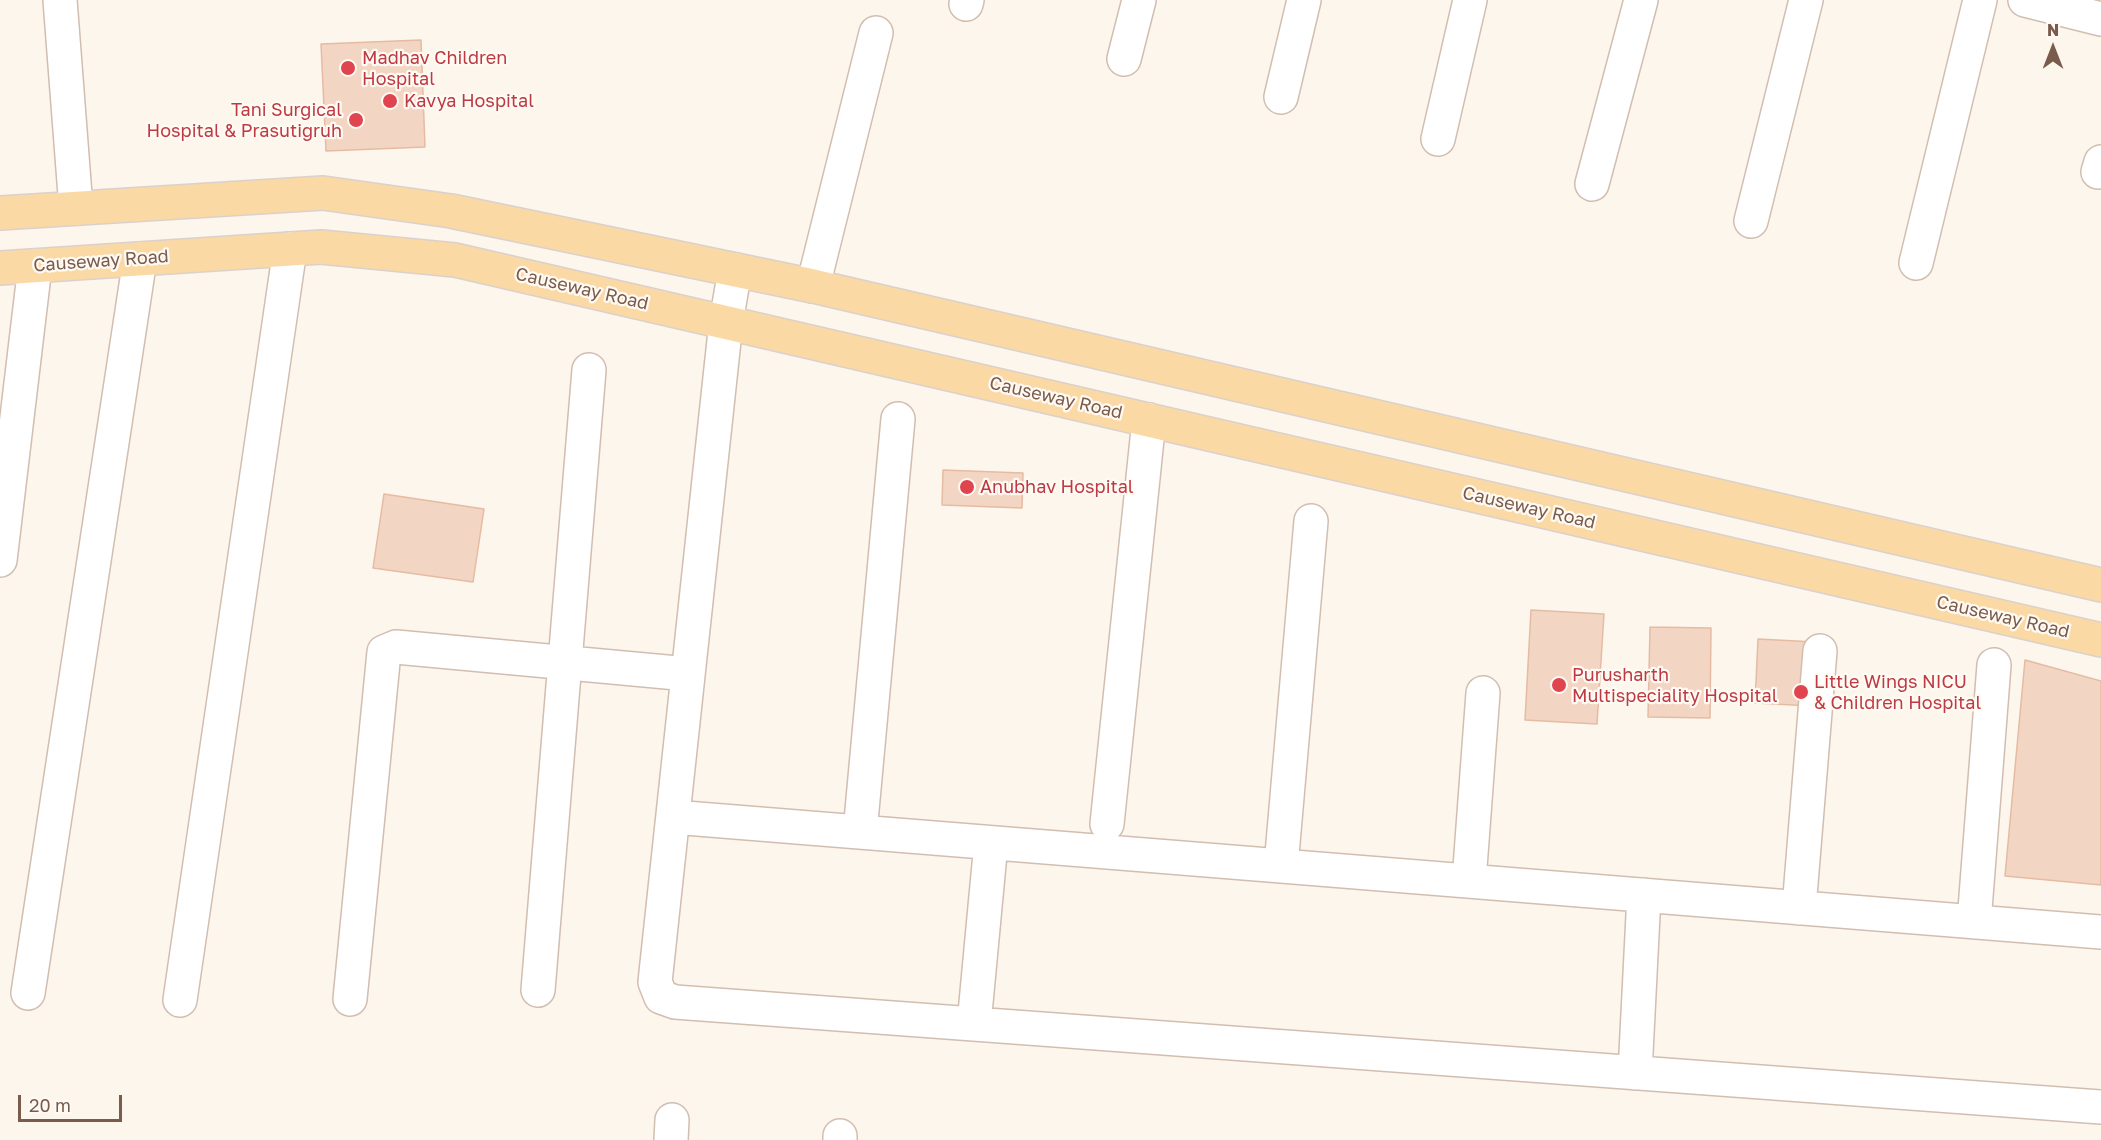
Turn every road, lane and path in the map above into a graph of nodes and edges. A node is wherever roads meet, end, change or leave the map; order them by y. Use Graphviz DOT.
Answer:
graph roads {
  1 [pos="60,0"];
  2 [pos="1139,0"];
  3 [pos="1304,0"];
  4 [pos="1470,0"];
  5 [pos="1641,0"];
  6 [pos="1806,0"];
  7 [pos="1980,0"];
  8 [pos="2025,0"];
  9 [pos="2101,19"];
  10 [pos="876,33"];
  11 [pos="1124,59"];
  12 [pos="1281,97"];
  13 [pos="1438,139"];
  14 [pos="1592,184"];
  15 [pos="76,208"];
  16 [pos="0,213"];
  17 [pos="1751,221"];
  18 [pos="290,249"];
  19 [pos="140,259"];
  20 [pos="1916,263"];
  21 [pos="35,266"];
  22 [pos="0,268"];
  23 [pos="735,270"];
  24 [pos="813,286"];
  25 [pos="726,322"];
  26 [pos="589,370"];
  27 [pos="898,419"];
  28 [pos="1149,420"];
  29 [pos="1311,522"];
  30 [pos="0,560"];
  31 [pos="2101,585"];
  32 [pos="2101,640"];
  33 [pos="1820,651"];
  34 [pos="565,662"];
  35 [pos="1994,665"];
  36 [pos="688,674"];
  37 [pos="1483,693"];
  38 [pos="673,817"];
  39 [pos="1107,824"];
  40 [pos="860,832"];
  41 [pos="991,843"];
  42 [pos="1281,866"];
  43 [pos="1469,881"];
  44 [pos="1644,895"];
  45 [pos="1800,908"];
  46 [pos="1974,922"];
  47 [pos="2101,932"];
  48 [pos="538,990"];
  49 [pos="28,993"];
  50 [pos="350,999"];
  51 [pos="180,1000"];
  52 [pos="974,1024"];
  53 [pos="1635,1073"];
  54 [pos="2101,1107"];
  1 -- 15 [label="street"];
  2 -- 11 [label="street"];
  3 -- 12 [label="street"];
  4 -- 13 [label="street"];
  5 -- 14 [label="street"];
  6 -- 17 [label="street"];
  7 -- 20 [label="street"];
  8 -- 9 [label="street"];
  10 -- 24 [label="street"];
  15 -- 16 [label="main road"];
  15 -- 23 [label="main road"];
  18 -- 19 [label="main road, Causeway Road"];
  18 -- 25 [label="main road, Causeway Road"];
  18 -- 51 [label="street"];
  19 -- 21 [label="main road, Causeway Road"];
  19 -- 49 [label="street"];
  21 -- 22 [label="main road, Causeway Road"];
  21 -- 30 [label="street"];
  23 -- 24 [label="main road"];
  23 -- 25 [label="street"];
  24 -- 31 [label="main road"];
  25 -- 28 [label="main road, Causeway Road"];
  25 -- 36 [label="street"];
  26 -- 34 [label="street"];
  27 -- 40 [label="street"];
  28 -- 32 [label="main road, Causeway Road"];
  28 -- 39 [label="street"];
  29 -- 42 [label="street"];
  33 -- 45 [label="street"];
  34 -- 36 [label="street"];
  34 -- 48 [label="street"];
  34 -- 50 [label="street"];
  35 -- 46 [label="street"];
  36 -- 38 [label="street"];
  37 -- 43 [label="street"];
  38 -- 40 [label="street"];
  38 -- 52 [label="street"];
  40 -- 41 [label="street"];
  41 -- 42 [label="street"];
  41 -- 52 [label="street"];
  42 -- 43 [label="street"];
  43 -- 44 [label="street"];
  44 -- 45 [label="street"];
  44 -- 53 [label="street"];
  45 -- 46 [label="street"];
  46 -- 47 [label="street"];
  52 -- 53 [label="street"];
  53 -- 54 [label="street"];
}
